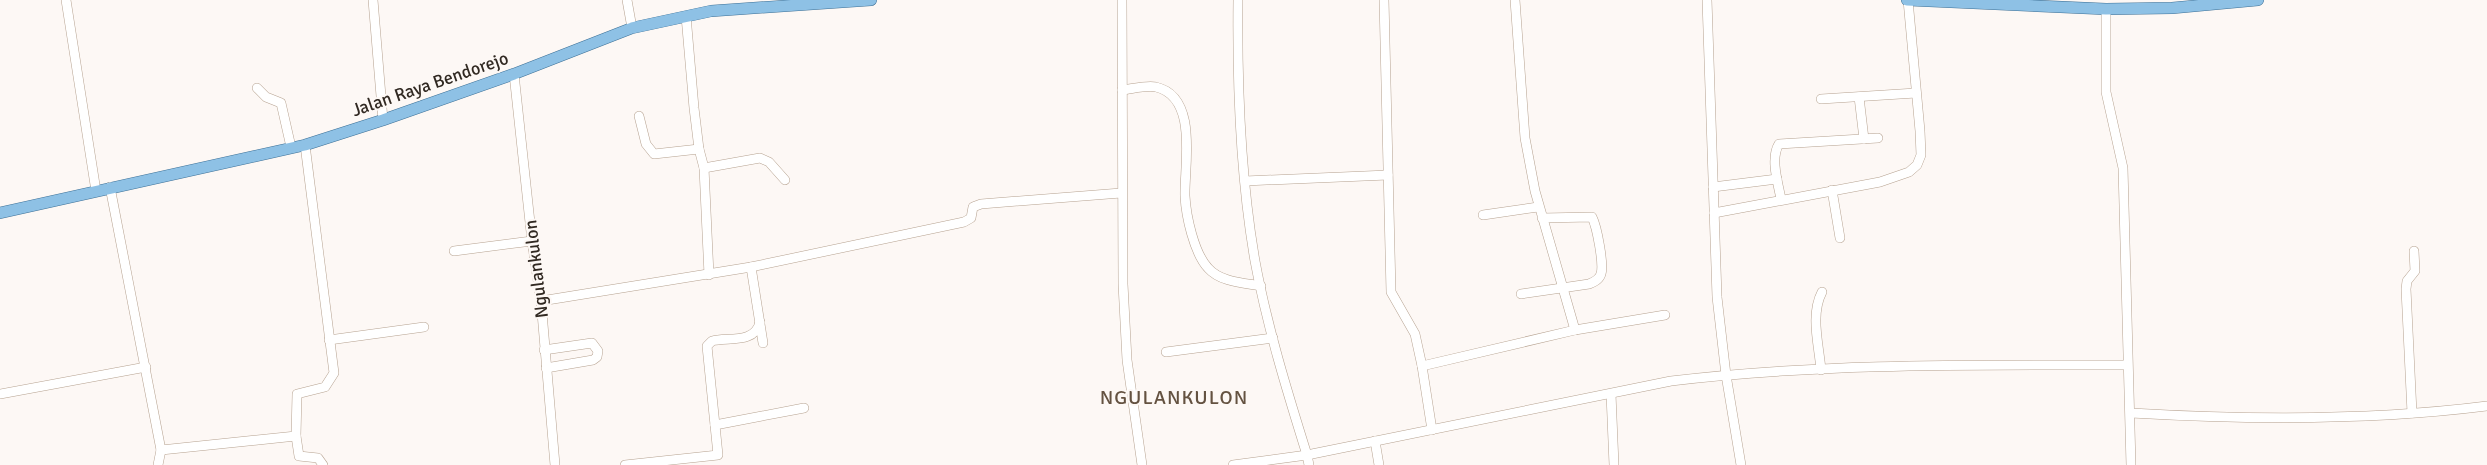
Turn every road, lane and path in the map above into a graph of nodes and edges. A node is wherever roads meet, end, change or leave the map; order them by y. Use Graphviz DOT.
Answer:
graph roads {
  1 [pos="66,0"];
  2 [pos="373,0"];
  3 [pos="627,0"];
  4 [pos="871,0"];
  5 [pos="1122,0"];
  6 [pos="1238,0"];
  7 [pos="1384,0"];
  8 [pos="1515,0"];
  9 [pos="1707,0"];
  10 [pos="1908,0"];
  11 [pos="2258,0"];
  12 [pos="1944,1"];
  13 [pos="2235,1"];
  14 [pos="798,2"];
  15 [pos="2106,9"];
  16 [pos="686,16"];
  17 [pos="632,28"];
  18 [pos="514,74"];
  19 [pos="258,88"];
  20 [pos="1122,90"];
  21 [pos="1916,93"];
  22 [pos="1859,97"];
  23 [pos="1821,99"];
  24 [pos="639,116"];
  25 [pos="383,120"];
  26 [pos="1878,138"];
  27 [pos="1864,139"];
  28 [pos="304,145"];
  29 [pos="291,147"];
  30 [pos="699,149"];
  31 [pos="704,168"];
  32 [pos="1388,175"];
  33 [pos="785,180"];
  34 [pos="1245,180"];
  35 [pos="1778,180"];
  36 [pos="1714,186"];
  37 [pos="110,188"];
  38 [pos="1832,190"];
  39 [pos="96,191"];
  40 [pos="1122,193"];
  41 [pos="1781,199"];
  42 [pos="1538,207"];
  43 [pos="0,213"];
  44 [pos="1714,213"];
  45 [pos="1483,215"];
  46 [pos="1542,218"];
  47 [pos="1840,238"];
  48 [pos="532,241"];
  49 [pos="2414,251"];
  50 [pos="454,252"];
  51 [pos="751,267"];
  52 [pos="709,274"];
  53 [pos="1261,286"];
  54 [pos="1564,288"];
  55 [pos="1822,292"];
  56 [pos="1522,294"];
  57 [pos="541,301"];
  58 [pos="1665,316"];
  59 [pos="760,322"];
  60 [pos="424,327"];
  61 [pos="1575,330"];
  62 [pos="1273,338"];
  63 [pos="329,340"];
  64 [pos="763,343"];
  65 [pos="544,350"];
  66 [pos="1166,352"];
  67 [pos="2127,365"];
  68 [pos="1422,366"];
  69 [pos="146,367"];
  70 [pos="546,368"];
  71 [pos="1821,370"];
  72 [pos="1726,375"];
  73 [pos="0,394"];
  74 [pos="1611,394"];
  75 [pos="2487,406"];
  76 [pos="804,408"];
  77 [pos="2412,413"];
  78 [pos="2131,414"];
  79 [pos="715,425"];
  80 [pos="1432,430"];
  81 [pos="296,436"];
  82 [pos="1375,441"];
  83 [pos="162,450"];
  84 [pos="718,455"];
  85 [pos="1307,455"];
  86 [pos="158,465"];
  87 [pos="324,465"];
  88 [pos="555,465"];
  89 [pos="625,465"];
  90 [pos="718,465"];
  91 [pos="1142,465"];
  92 [pos="1233,465"];
  93 [pos="1309,465"];
  94 [pos="1379,465"];
  95 [pos="1614,465"];
  96 [pos="1741,465"];
  97 [pos="2131,465"];
  1 -- 39 [label="street"];
  2 -- 25 [label="street"];
  3 -- 17 [label="street"];
  4 -- 14 [label="main road, Jalan Raya Bendorejo"];
  5 -- 20 [label="street"];
  6 -- 34 [label="street"];
  7 -- 32 [label="street"];
  8 -- 42 [label="street"];
  9 -- 36 [label="street"];
  10 -- 12 [label="main road"];
  10 -- 21 [label="street"];
  11 -- 13 [label="main road"];
  12 -- 15 [label="main road"];
  13 -- 15 [label="main road"];
  14 -- 16 [label="main road, Jalan Raya Bendorejo"];
  15 -- 67 [label="street"];
  16 -- 17 [label="main road, Jalan Raya Bendorejo"];
  16 -- 30 [label="street"];
  17 -- 18 [label="main road, Jalan Raya Bendorejo"];
  18 -- 25 [label="main road, Jalan Raya Bendorejo"];
  18 -- 48 [label="street, Ngulankulon"];
  19 -- 29 [label="street"];
  20 -- 40 [label="street"];
  20 -- 53 [label="street"];
  21 -- 22 [label="street"];
  21 -- 38 [label="street"];
  22 -- 23 [label="street"];
  22 -- 27 [label="street"];
  24 -- 30 [label="street"];
  25 -- 28 [label="main road, Jalan Raya Bendorejo"];
  26 -- 27 [label="street"];
  27 -- 35 [label="street"];
  28 -- 29 [label="main road, Jalan Raya Bendorejo"];
  28 -- 63 [label="street"];
  29 -- 37 [label="main road, Jalan Raya Bendorejo"];
  30 -- 31 [label="street"];
  31 -- 33 [label="street"];
  31 -- 52 [label="street"];
  32 -- 34 [label="street"];
  32 -- 68 [label="street"];
  34 -- 53 [label="street"];
  35 -- 36 [label="street"];
  35 -- 41 [label="street"];
  36 -- 44 [label="street"];
  37 -- 39 [label="main road, Jalan Raya Bendorejo"];
  37 -- 69 [label="street"];
  38 -- 41 [label="street"];
  38 -- 47 [label="street"];
  39 -- 43 [label="main road, Jalan Raya Bendorejo"];
  40 -- 51 [label="street"];
  40 -- 91 [label="street"];
  41 -- 44 [label="street"];
  42 -- 45 [label="street"];
  42 -- 46 [label="street"];
  44 -- 72 [label="street"];
  46 -- 54 [label="street"];
  46 -- 54 [label="street"];
  48 -- 50 [label="street"];
  48 -- 57 [label="street, Ngulankulon"];
  49 -- 77 [label="street"];
  51 -- 52 [label="street"];
  51 -- 59 [label="street"];
  52 -- 57 [label="street"];
  53 -- 62 [label="street"];
  54 -- 56 [label="street"];
  54 -- 61 [label="street"];
  55 -- 71 [label="street"];
  57 -- 65 [label="street, Ngulankulon"];
  58 -- 61 [label="street"];
  59 -- 64 [label="street"];
  59 -- 79 [label="street"];
  60 -- 63 [label="street"];
  61 -- 68 [label="street"];
  62 -- 66 [label="street"];
  62 -- 85 [label="street"];
  63 -- 81 [label="street"];
  65 -- 70 [label="street, Ngulankulon"];
  65 -- 70 [label="street"];
  67 -- 71 [label="street"];
  67 -- 78 [label="street"];
  68 -- 80 [label="street"];
  69 -- 73 [label="street"];
  69 -- 83 [label="street"];
  70 -- 88 [label="street, Ngulankulon"];
  71 -- 72 [label="street"];
  72 -- 74 [label="street"];
  72 -- 96 [label="street"];
  74 -- 80 [label="street"];
  74 -- 95 [label="street"];
  75 -- 77 [label="street"];
  76 -- 79 [label="street"];
  77 -- 78 [label="street"];
  78 -- 97 [label="street"];
  79 -- 84 [label="street"];
  80 -- 82 [label="street"];
  81 -- 83 [label="street"];
  81 -- 87 [label="street"];
  82 -- 85 [label="street"];
  82 -- 94 [label="street"];
  83 -- 86 [label="street"];
  84 -- 89 [label="street"];
  84 -- 90 [label="street"];
  85 -- 92 [label="street"];
  85 -- 93 [label="street"];
}
